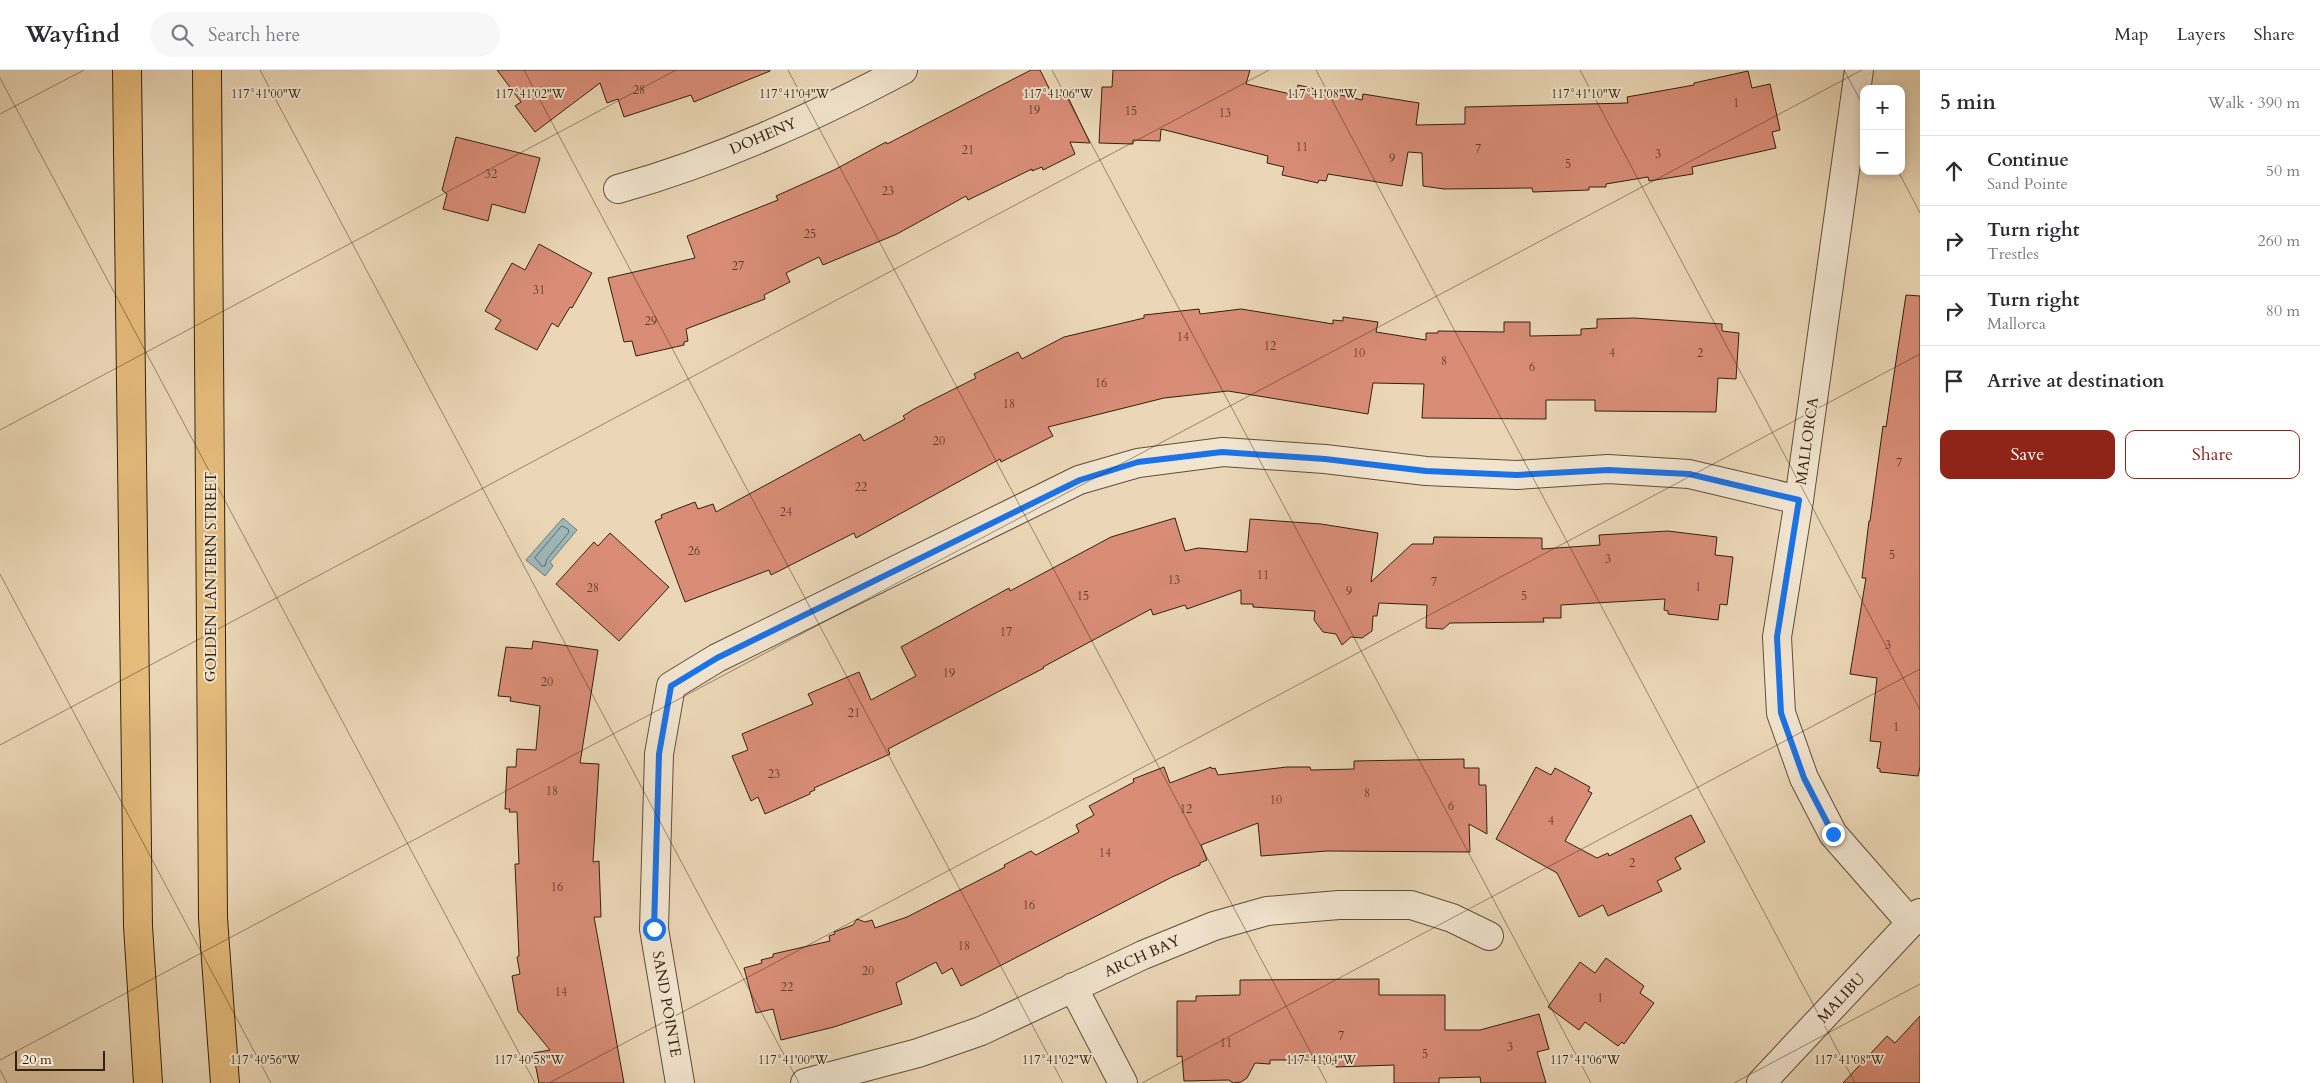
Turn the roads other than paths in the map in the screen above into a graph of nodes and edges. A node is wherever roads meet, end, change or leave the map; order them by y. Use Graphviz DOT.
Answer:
graph roads {
  1 [pos="127,70"];
  2 [pos="207,70"];
  3 [pos="903,70"];
  4 [pos="1859,70"];
  5 [pos="618,189"];
  6 [pos="1799,500"];
  7 [pos="1916,918"];
  8 [pos="1489,936"];
  9 [pos="1073,987"];
  10 [pos="148,1083"];
  11 [pos="225,1083"];
  12 [pos="680,1083"];
  13 [pos="805,1083"];
  14 [pos="1123,1083"];
  15 [pos="1761,1083"];
  1 -- 10 [label="main road"];
  2 -- 11 [label="main road, GOLDEN LANTERN STREET"];
  3 -- 5 [label="street, DOHENY"];
  4 -- 6 [label="street, MALLORCA"];
  6 -- 7 [label="street, MALLORCA"];
  6 -- 12 [label="street, SAND POINTE"];
  7 -- 15 [label="street, MALIBU"];
  8 -- 9 [label="street, ARCH BAY"];
  9 -- 13 [label="street, ARCH BAY"];
  9 -- 14 [label="street"];
}
